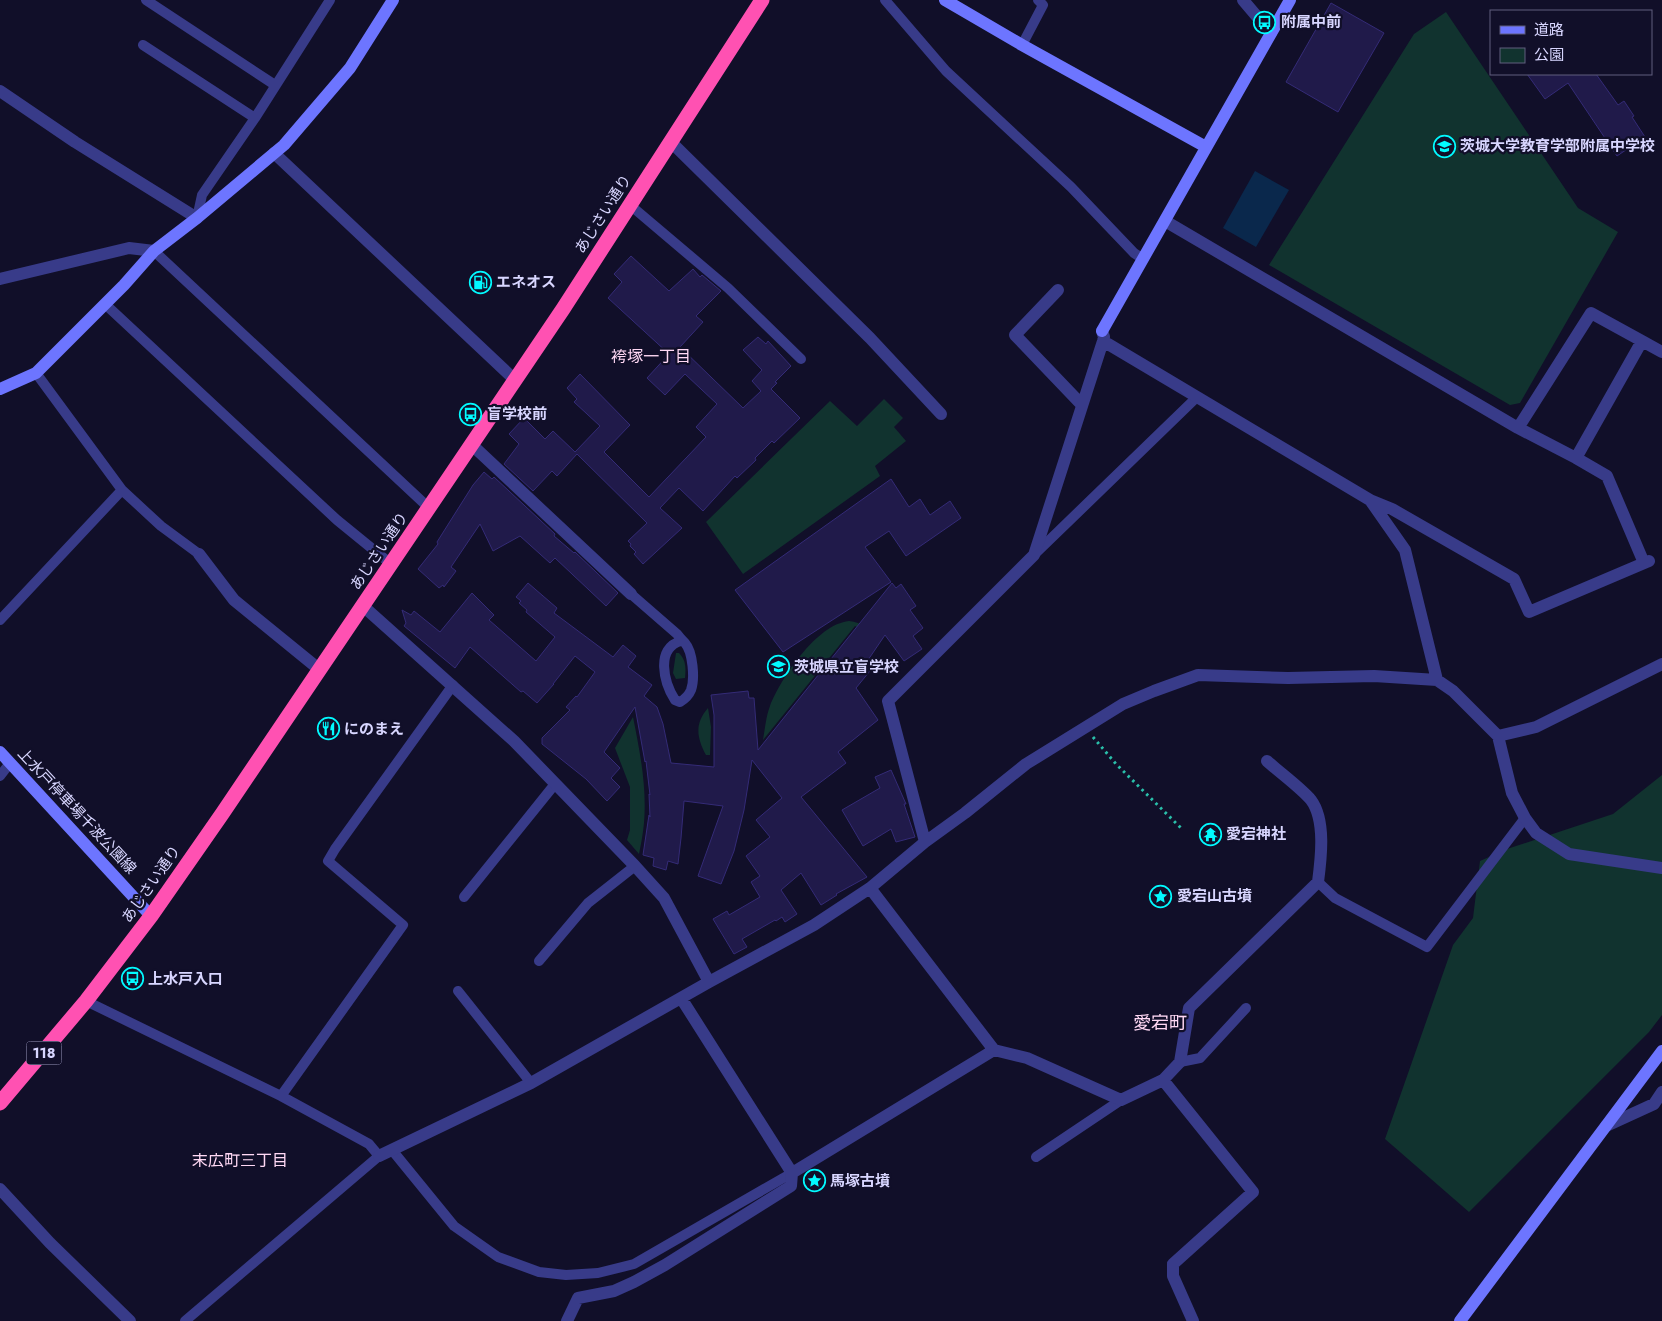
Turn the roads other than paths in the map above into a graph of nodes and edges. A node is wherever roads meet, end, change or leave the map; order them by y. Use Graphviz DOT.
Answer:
graph roads {
  1 [pos="146,0"];
  2 [pos="330,0"];
  3 [pos="393,0"];
  4 [pos="885,0"];
  5 [pos="945,0"];
  6 [pos="1038,0"];
  7 [pos="1243,0"];
  8 [pos="1290,0"];
  9 [pos="761,1"];
  10 [pos="1271,33"];
  11 [pos="142,45"];
  12 [pos="1022,45"];
  13 [pos="276,85"];
  14 [pos="0,91"];
  15 [pos="255,118"];
  16 [pos="671,142"];
  17 [pos="1206,148"];
  18 [pos="274,153"];
  19 [pos="630,205"];
  20 [pos="196,218"];
  21 [pos="1165,221"];
  22 [pos="154,251"];
  23 [pos="1143,258"];
  24 [pos="0,279"];
  25 [pos="1058,290"];
  26 [pos="105,304"];
  27 [pos="1103,336"];
  28 [pos="1642,341"];
  29 [pos="1662,352"];
  30 [pos="801,359"];
  31 [pos="36,373"];
  32 [pos="515,380"];
  33 [pos="0,389"];
  34 [pos="1197,398"];
  35 [pos="1082,405"];
  36 [pos="941,414"];
  37 [pos="1518,428"];
  38 [pos="471,444"];
  39 [pos="1576,458"];
  40 [pos="122,490"];
  41 [pos="1370,500"];
  42 [pos="429,508"];
  43 [pos="199,554"];
  44 [pos="1034,555"];
  45 [pos="391,564"];
  46 [pos="631,594"];
  47 [pos="363,606"];
  48 [pos="0,620"];
  49 [pos="681,641"];
  50 [pos="1662,664"];
  51 [pos="320,670"];
  52 [pos="1437,680"];
  53 [pos="453,686"];
  54 [pos="1498,736"];
  55 [pos="0,752"];
  56 [pos="1267,761"];
  57 [pos="10,763"];
  58 [pos="0,776"];
  59 [pos="555,784"];
  60 [pos="1525,818"];
  61 [pos="925,842"];
  62 [pos="636,866"];
  63 [pos="1662,868"];
  64 [pos="1318,882"];
  65 [pos="870,888"];
  66 [pos="464,897"];
  67 [pos="151,916"];
  68 [pos="539,961"];
  69 [pos="709,982"];
  70 [pos="458,991"];
  71 [pos="681,998"];
  72 [pos="86,1001"];
  73 [pos="1246,1008"];
  74 [pos="994,1050"];
  75 [pos="1662,1051"];
  76 [pos="1180,1062"];
  77 [pos="1163,1080"];
  78 [pos="531,1083"];
  79 [pos="1662,1092"];
  80 [pos="281,1096"];
  81 [pos="1121,1100"];
  82 [pos="0,1103"];
  83 [pos="1658,1108"];
  84 [pos="1606,1126"];
  85 [pos="392,1150"];
  86 [pos="379,1156"];
  87 [pos="1036,1157"];
  88 [pos="792,1173"];
  89 [pos="0,1190"];
  90 [pos="130,1321"];
  91 [pos="185,1321"];
  92 [pos="567,1321"];
  93 [pos="1193,1321"];
  94 [pos="1460,1321"];
  1 -- 13 [label="lane"];
  2 -- 13 [label="lane"];
  3 -- 18 [label="street"];
  4 -- 23 [label="lane"];
  5 -- 12 [label="street"];
  6 -- 12 [label="lane"];
  7 -- 10 [label="street"];
  8 -- 10 [label="street"];
  9 -- 16 [label="highway, あじさい通り / 118"];
  10 -- 17 [label="street"];
  11 -- 15 [label="lane"];
  12 -- 17 [label="street"];
  13 -- 15 [label="lane"];
  14 -- 20 [label="street"];
  15 -- 20 [label="lane"];
  16 -- 19 [label="highway, あじさい通り / 118"];
  16 -- 36 [label="street"];
  17 -- 21 [label="street"];
  18 -- 20 [label="street"];
  18 -- 32 [label="street"];
  19 -- 30 [label="lane"];
  19 -- 32 [label="highway, あじさい通り / 118"];
  20 -- 22 [label="street"];
  21 -- 23 [label="street"];
  21 -- 37 [label="street"];
  22 -- 24 [label="street"];
  22 -- 26 [label="street"];
  22 -- 42 [label="lane"];
  23 -- 27 [label="street"];
  25 -- 35 [label="street"];
  26 -- 31 [label="street"];
  26 -- 45 [label="lane"];
  27 -- 34 [label="street"];
  27 -- 35 [label="street"];
  28 -- 29 [label="street"];
  28 -- 37 [label="street"];
  28 -- 39 [label="street"];
  31 -- 33 [label="street"];
  31 -- 40 [label="lane"];
  32 -- 38 [label="highway, あじさい通り / 118"];
  34 -- 41 [label="street"];
  34 -- 44 [label="lane"];
  35 -- 44 [label="street"];
  37 -- 39 [label="street"];
  38 -- 42 [label="highway, あじさい通り / 118"];
  38 -- 46 [label="street"];
  39 -- 41 [label="street"];
  40 -- 43 [label="lane"];
  40 -- 48 [label="lane"];
  41 -- 52 [label="street"];
  42 -- 45 [label="highway, あじさい通り / 118"];
  43 -- 51 [label="street"];
  44 -- 61 [label="street"];
  45 -- 47 [label="highway, あじさい通り / 118"];
  46 -- 49 [label="lane"];
  47 -- 51 [label="highway, あじさい通り / 118"];
  47 -- 53 [label="street"];
  49 -- 49 [label="lane"];
  50 -- 54 [label="street"];
  51 -- 67 [label="highway, あじさい通り / 118"];
  52 -- 54 [label="street"];
  52 -- 61 [label="street"];
  53 -- 59 [label="street"];
  53 -- 80 [label="lane"];
  54 -- 60 [label="street"];
  55 -- 57 [label="street, 上水戸停車場千波公園線"];
  56 -- 64 [label="street"];
  57 -- 58 [label="lane"];
  57 -- 67 [label="street, 上水戸停車場千波公園線"];
  59 -- 62 [label="street"];
  59 -- 66 [label="lane"];
  60 -- 63 [label="street"];
  60 -- 64 [label="lane"];
  61 -- 65 [label="street"];
  62 -- 68 [label="lane"];
  62 -- 69 [label="street"];
  64 -- 76 [label="street"];
  65 -- 69 [label="street"];
  65 -- 74 [label="street"];
  67 -- 72 [label="highway, あじさい通り / 118"];
  69 -- 71 [label="street"];
  70 -- 78 [label="lane"];
  71 -- 78 [label="street"];
  71 -- 88 [label="street"];
  72 -- 80 [label="lane"];
  72 -- 82 [label="highway, あじさい通り / 118"];
  73 -- 76 [label="lane"];
  74 -- 81 [label="street"];
  74 -- 88 [label="street"];
  75 -- 84 [label="street"];
  76 -- 77 [label="street"];
  77 -- 81 [label="street"];
  77 -- 93 [label="street"];
  78 -- 85 [label="street"];
  79 -- 83 [label="street"];
  80 -- 86 [label="lane"];
  81 -- 87 [label="lane"];
  83 -- 84 [label="street"];
  84 -- 94 [label="street"];
  85 -- 86 [label="street"];
  85 -- 88 [label="lane"];
  86 -- 91 [label="lane"];
  88 -- 92 [label="street"];
  89 -- 90 [label="street"];
}
